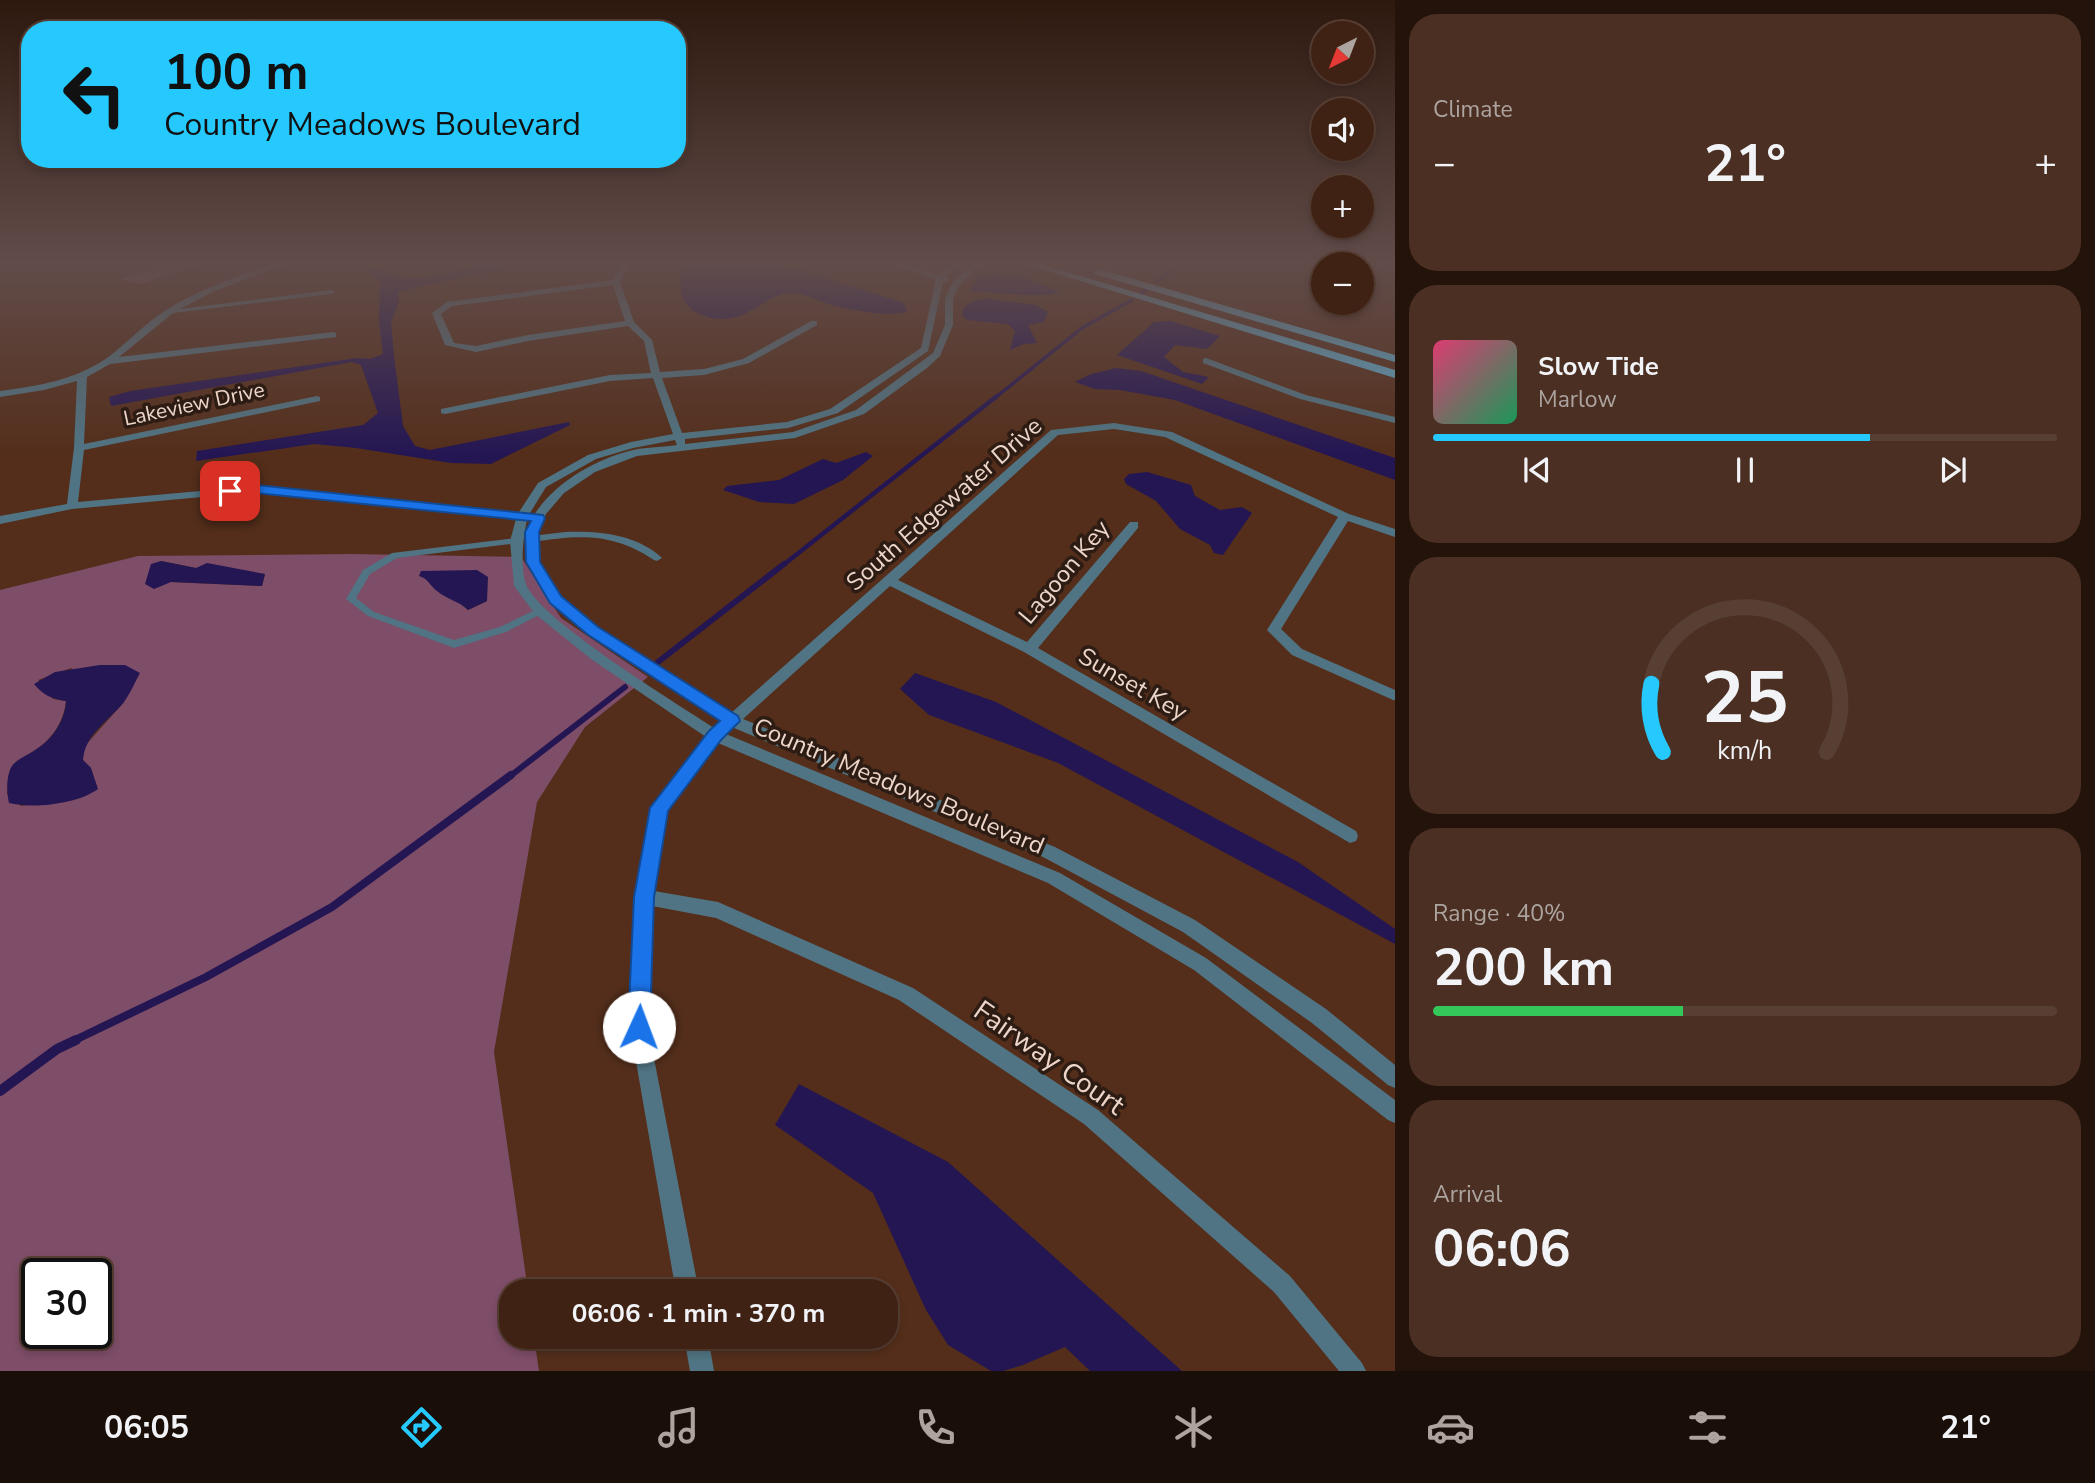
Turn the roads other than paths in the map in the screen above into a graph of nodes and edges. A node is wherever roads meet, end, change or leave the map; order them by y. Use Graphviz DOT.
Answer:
graph roads {
  1 [pos="152,326"];
  2 [pos="442,326"];
  3 [pos="611,326"];
  4 [pos="634,326"];
  5 [pos="809,326"];
  6 [pos="930,326"];
  7 [pos="949,326"];
  8 [pos="1236,326"];
  9 [pos="1282,326"];
  10 [pos="333,335"];
  11 [pos="1395,359"];
  12 [pos="1206,361"];
  13 [pos="109,362"];
  14 [pos="656,374"];
  15 [pos="1395,374"];
  16 [pos="82,376"];
  17 [pos="878,382"];
  18 [pos="893,388"];
  19 [pos="0,394"];
  20 [pos="317,399"];
  21 [pos="445,411"];
  22 [pos="1395,420"];
  23 [pos="680,442"];
  24 [pos="79,448"];
  25 [pos="72,506"];
  26 [pos="1345,516"];
  27 [pos="522,517"];
  28 [pos="539,518"];
  29 [pos="0,520"];
  30 [pos="1134,525"];
  31 [pos="1395,533"];
  32 [pos="532,539"];
  33 [pos="516,541"];
  34 [pos="657,558"];
  35 [pos="888,579"];
  36 [pos="556,600"];
  37 [pos="540,611"];
  38 [pos="611,643"];
  39 [pos="1029,649"];
  40 [pos="596,656"];
  41 [pos="1393,695"];
  42 [pos="732,721"];
  43 [pos="715,736"];
  44 [pos="1350,836"];
  45 [pos="644,897"];
  46 [pos="1218,947"];
  47 [pos="1207,969"];
  48 [pos="1395,1078"];
  49 [pos="1395,1113"];
  50 [pos="686,1279"];
  51 [pos="698,1349"];
  52 [pos="702,1371"];
  53 [pos="1354,1371"];
  1 -- 13 [label="street"];
  2 -- 3 [label="street"];
  4 -- 14 [label="street"];
  5 -- 14 [label="street"];
  6 -- 17 [label="street, Country Meadows Boulevard"];
  7 -- 18 [label="street, Country Meadows Boulevard"];
  8 -- 15 [label="main road"];
  9 -- 11 [label="main road"];
  10 -- 13 [label="street"];
  12 -- 22 [label="street"];
  13 -- 16 [label="street"];
  14 -- 21 [label="street"];
  14 -- 23 [label="street"];
  16 -- 19 [label="street"];
  16 -- 24 [label="street"];
  17 -- 18 [label="street"];
  17 -- 23 [label="street, Country Meadows Boulevard"];
  18 -- 23 [label="street, Country Meadows Boulevard"];
  20 -- 24 [label="street, Lakeview Drive"];
  23 -- 27 [label="street, Country Meadows Boulevard"];
  23 -- 28 [label="street, Country Meadows Boulevard"];
  24 -- 25 [label="street"];
  25 -- 27 [label="street"];
  25 -- 29 [label="street"];
  26 -- 31 [label="street, South Edgewater Drive"];
  26 -- 35 [label="street, South Edgewater Drive"];
  26 -- 41 [label="street"];
  27 -- 28 [label="street"];
  27 -- 33 [label="street, Country Meadows Boulevard"];
  28 -- 32 [label="street, Country Meadows Boulevard"];
  30 -- 39 [label="street, Lagoon Key"];
  32 -- 33 [label="street"];
  32 -- 34 [label="lane"];
  32 -- 36 [label="street, Country Meadows Boulevard"];
  33 -- 37 [label="street, Country Meadows Boulevard"];
  33 -- 37 [label="lane"];
  35 -- 39 [label="street, Sunset Key"];
  35 -- 42 [label="street, South Edgewater Drive"];
  36 -- 37 [label="street"];
  36 -- 38 [label="street, Country Meadows Boulevard"];
  37 -- 40 [label="street, Country Meadows Boulevard"];
  38 -- 40 [label="street"];
  38 -- 42 [label="street, Country Meadows Boulevard"];
  39 -- 44 [label="street, Sunset Key"];
  40 -- 43 [label="street, Country Meadows Boulevard"];
  42 -- 43 [label="street, South Edgewater Drive"];
  42 -- 46 [label="street, Country Meadows Boulevard"];
  43 -- 45 [label="street, South Edgewater Drive"];
  43 -- 47 [label="street, Country Meadows Boulevard"];
  45 -- 50 [label="street, South Edgewater Drive"];
  45 -- 53 [label="street, Fairway Court"];
  46 -- 47 [label="street"];
  46 -- 48 [label="street, Country Meadows Boulevard"];
  47 -- 49 [label="street, Country Meadows Boulevard"];
  51 -- 52 [label="street"];
}
